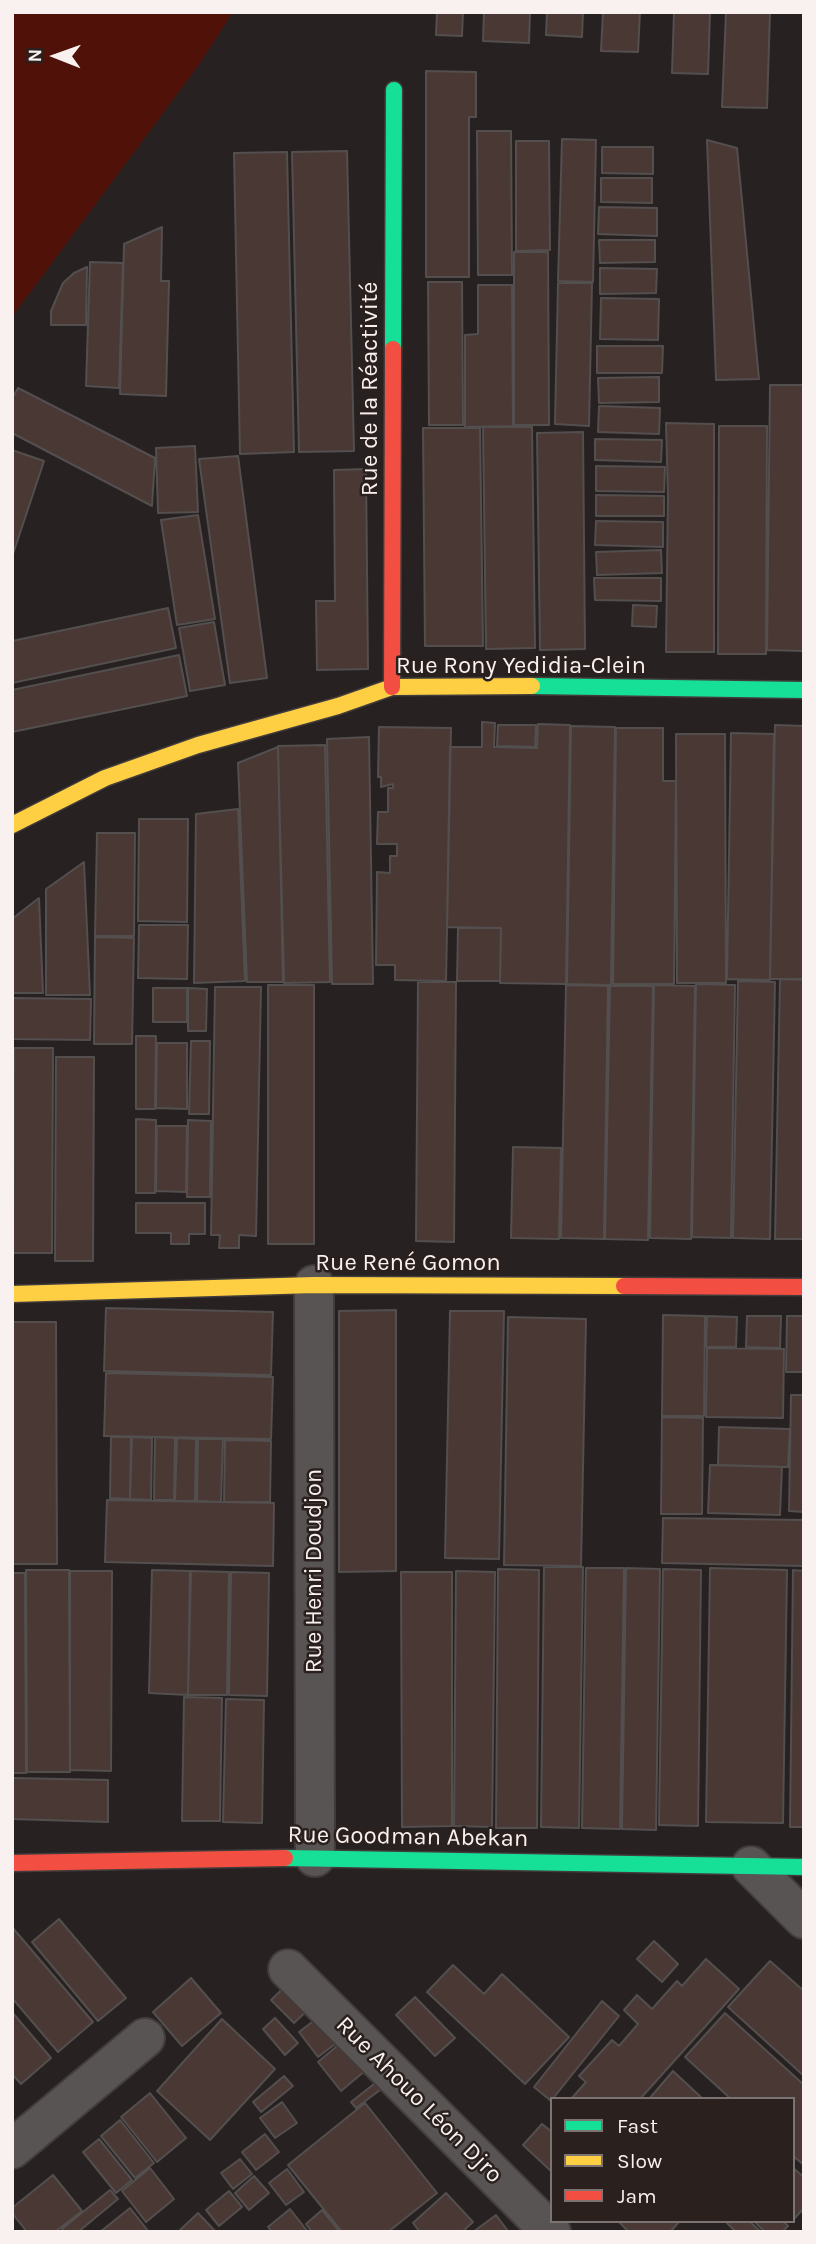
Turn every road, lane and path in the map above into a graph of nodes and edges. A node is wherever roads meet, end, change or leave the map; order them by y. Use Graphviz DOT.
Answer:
graph roads {
  1 [pos="394,90"];
  2 [pos="392,687"];
  3 [pos="804,690"];
  4 [pos="12,825"];
  5 [pos="314,1285"];
  6 [pos="804,1287"];
  7 [pos="12,1294"];
  8 [pos="315,1857"];
  9 [pos="12,1863"];
  10 [pos="751,1866"];
  11 [pos="804,1867"];
  12 [pos="804,1919"];
  13 [pos="288,1969"];
  14 [pos="145,2038"];
  15 [pos="12,2149"];
  16 [pos="551,2232"];
  1 -- 2 [label="street, Rue de la Réactivité"];
  2 -- 3 [label="street, Rue Rony Yedidia-Clein"];
  2 -- 4 [label="street, Rue Rony Yedidia-Clein"];
  5 -- 6 [label="street, Rue René Gomon"];
  5 -- 7 [label="street, Rue René Gomon"];
  5 -- 8 [label="street, Rue Henri Doudjon"];
  8 -- 9 [label="street, Rue Goodman Abekan"];
  8 -- 10 [label="street, Rue Goodman Abekan"];
  10 -- 11 [label="street, Rue Goodman Abekan"];
  10 -- 12 [label="street"];
  13 -- 16 [label="street, Rue Ahouo Léon Djro"];
  14 -- 15 [label="street"];
}
